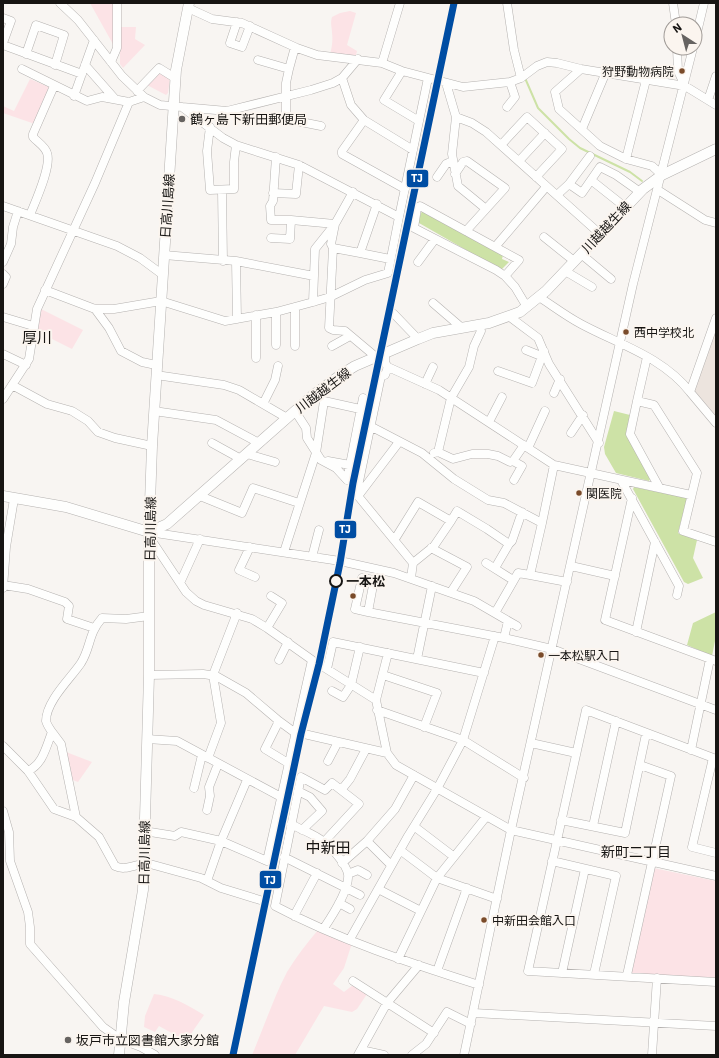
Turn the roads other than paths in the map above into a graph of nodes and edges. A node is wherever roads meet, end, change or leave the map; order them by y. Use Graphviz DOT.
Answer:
graph roads {
  1 [pos="60,3"];
  2 [pos="117,3"];
  3 [pos="400,3"];
  4 [pos="507,3"];
  5 [pos="673,3"];
  6 [pos="704,3"];
  7 [pos="189,5"];
  8 [pos="675,16"];
  9 [pos="701,16"];
  10 [pos="3,18"];
  11 [pos="237,22"];
  12 [pos="250,26"];
  13 [pos="94,40"];
  14 [pos="3,44"];
  15 [pos="295,47"];
  16 [pos="12,49"];
  17 [pos="3,51"];
  18 [pos="26,54"];
  19 [pos="677,56"];
  20 [pos="691,56"];
  21 [pos="358,59"];
  22 [pos="258,60"];
  23 [pos="111,62"];
  24 [pos="382,63"];
  25 [pos="55,65"];
  26 [pos="85,65"];
  27 [pos="581,68"];
  28 [pos="22,69"];
  29 [pos="289,69"];
  30 [pos="402,71"];
  31 [pos="606,72"];
  32 [pos="82,74"];
  33 [pos="716,76"];
  34 [pos="175,78"];
  35 [pos="342,78"];
  36 [pos="428,78"];
  37 [pos="521,78"];
  38 [pos="646,80"];
  39 [pos="510,82"];
  40 [pos="446,83"];
  41 [pos="54,86"];
  42 [pos="685,86"];
  43 [pos="137,91"];
  44 [pos="286,95"];
  45 [pos="74,96"];
  46 [pos="144,97"];
  47 [pos="115,99"];
  48 [pos="708,100"];
  49 [pos="129,102"];
  50 [pos="716,105"];
  51 [pos="177,107"];
  52 [pos="507,107"];
  53 [pos="456,117"];
  54 [pos="364,120"];
  55 [pos="419,121"];
  56 [pos="321,126"];
  57 [pos="210,127"];
  58 [pos="582,130"];
  59 [pos="545,133"];
  60 [pos="236,145"];
  61 [pos="501,145"];
  62 [pos="716,149"];
  63 [pos="413,150"];
  64 [pos="590,156"];
  65 [pos="276,157"];
  66 [pos="626,159"];
  67 [pos="453,161"];
  68 [pos="519,161"];
  69 [pos="299,165"];
  70 [pos="456,174"];
  71 [pos="662,175"];
  72 [pos="437,177"];
  73 [pos="536,177"];
  74 [pos="592,180"];
  75 [pos="569,184"];
  76 [pos="546,187"];
  77 [pos="405,189"];
  78 [pos="222,190"];
  79 [pos="658,190"];
  80 [pos="353,192"];
  81 [pos="640,192"];
  82 [pos="273,193"];
  83 [pos="557,195"];
  84 [pos="376,204"];
  85 [pos="3,206"];
  86 [pos="625,207"];
  87 [pos="486,209"];
  88 [pos="18,212"];
  89 [pos="30,215"];
  90 [pos="399,217"];
  91 [pos="291,220"];
  92 [pos="716,223"];
  93 [pos="335,224"];
  94 [pos="73,230"];
  95 [pos="466,231"];
  96 [pos="600,234"];
  97 [pos="544,237"];
  98 [pos="271,238"];
  99 [pos="435,239"];
  100 [pos="495,247"];
  101 [pos="333,248"];
  102 [pos="360,253"];
  103 [pos="581,254"];
  104 [pos="164,255"];
  105 [pos="390,259"];
  106 [pos="223,261"];
  107 [pos="574,261"];
  108 [pos="3,262"];
  109 [pos="236,262"];
  110 [pos="418,262"];
  111 [pos="564,271"];
  112 [pos="3,274"];
  113 [pos="163,275"];
  114 [pos="314,276"];
  115 [pos="505,276"];
  116 [pos="611,280"];
  117 [pos="3,284"];
  118 [pos="592,287"];
  119 [pos="45,290"];
  120 [pos="330,297"];
  121 [pos="539,297"];
  122 [pos="162,301"];
  123 [pos="313,302"];
  124 [pos="433,303"];
  125 [pos="295,307"];
  126 [pos="527,308"];
  127 [pos="95,309"];
  128 [pos="276,312"];
  129 [pos="394,314"];
  130 [pos="256,315"];
  131 [pos="3,316"];
  132 [pos="510,317"];
  133 [pos="716,318"];
  134 [pos="237,319"];
  135 [pos="479,325"];
  136 [pos="33,326"];
  137 [pos="462,328"];
  138 [pos="350,336"];
  139 [pos="418,339"];
  140 [pos="620,342"];
  141 [pos="276,345"];
  142 [pos="295,346"];
  143 [pos="332,346"];
  144 [pos="526,350"];
  145 [pos="3,354"];
  146 [pos="543,354"];
  147 [pos="380,355"];
  148 [pos="647,357"];
  149 [pos="256,358"];
  150 [pos="26,365"];
  151 [pos="278,366"];
  152 [pos="388,367"];
  153 [pos="433,367"];
  154 [pos="156,370"];
  155 [pos="498,371"];
  156 [pos="560,379"];
  157 [pos="425,384"];
  158 [pos="12,385"];
  159 [pos="326,385"];
  160 [pos="690,392"];
  161 [pos="554,393"];
  162 [pos="502,396"];
  163 [pos="363,398"];
  164 [pos="451,398"];
  165 [pos="3,399"];
  166 [pos="324,401"];
  167 [pos="637,401"];
  168 [pos="263,404"];
  169 [pos="360,409"];
  170 [pos="154,411"];
  171 [pos="295,411"];
  172 [pos="544,411"];
  173 [pos="582,415"];
  174 [pos="287,418"];
  175 [pos="490,422"];
  176 [pos="716,423"];
  177 [pos="370,426"];
  178 [pos="571,433"];
  179 [pos="399,442"];
  180 [pos="212,443"];
  181 [pos="260,443"];
  182 [pos="599,443"];
  183 [pos="152,446"];
  184 [pos="526,446"];
  185 [pos="438,452"];
  186 [pos="244,456"];
  187 [pos="425,456"];
  188 [pos="319,457"];
  189 [pos="514,461"];
  190 [pos="275,462"];
  191 [pos="350,465"];
  192 [pos="554,465"];
  193 [pos="592,474"];
  194 [pos="514,480"];
  195 [pos="621,480"];
  196 [pos="659,487"];
  197 [pos="691,495"];
  198 [pos="3,496"];
  199 [pos="200,496"];
  200 [pos="358,496"];
  201 [pos="14,498"];
  202 [pos="632,498"];
  203 [pos="299,503"];
  204 [pos="522,512"];
  205 [pos="451,521"];
  206 [pos="542,523"];
  207 [pos="319,530"];
  208 [pos="149,535"];
  209 [pos="200,539"];
  210 [pos="395,539"];
  211 [pos="655,542"];
  212 [pos="716,542"];
  213 [pos="509,544"];
  214 [pos="250,547"];
  215 [pos="431,548"];
  216 [pos="284,552"];
  217 [pos="312,557"];
  218 [pos="413,563"];
  219 [pos="486,563"];
  220 [pos="571,566"];
  221 [pos="495,568"];
  222 [pos="530,575"];
  223 [pos="614,576"];
  224 [pos="255,577"];
  225 [pos="411,578"];
  226 [pos="513,580"];
  227 [pos="567,582"];
  228 [pos="180,583"];
  229 [pos="3,586"];
  230 [pos="432,586"];
  231 [pos="451,592"];
  232 [pos="677,595"];
  233 [pos="271,596"];
  234 [pos="368,612"];
  235 [pos="237,613"];
  236 [pos="495,613"];
  237 [pos="149,616"];
  238 [pos="508,620"];
  239 [pos="425,622"];
  240 [pos="517,626"];
  241 [pos="94,628"];
  242 [pos="268,628"];
  243 [pos="636,632"];
  244 [pos="499,637"];
  245 [pos="288,642"];
  246 [pos="360,647"];
  247 [pos="552,649"];
  248 [pos="388,653"];
  249 [pos="416,659"];
  250 [pos="279,660"];
  251 [pos="713,660"];
  252 [pos="484,673"];
  253 [pos="149,675"];
  254 [pos="213,675"];
  255 [pos="383,675"];
  256 [pos="351,685"];
  257 [pos="332,691"];
  258 [pos="376,700"];
  259 [pos="700,705"];
  260 [pos="377,710"];
  261 [pos="716,710"];
  262 [pos="279,721"];
  263 [pos="616,721"];
  264 [pos="424,727"];
  265 [pos="52,732"];
  266 [pos="294,732"];
  267 [pos="304,734"];
  268 [pos="646,734"];
  269 [pos="147,739"];
  270 [pos="463,740"];
  271 [pos="338,742"];
  272 [pos="531,743"];
  273 [pos="3,746"];
  274 [pos="366,749"];
  275 [pos="691,750"];
  276 [pos="388,753"];
  277 [pos="576,753"];
  278 [pos="205,757"];
  279 [pos="714,759"];
  280 [pos="328,761"];
  281 [pos="288,762"];
  282 [pos="218,764"];
  283 [pos="640,765"];
  284 [pos="28,771"];
  285 [pos="414,776"];
  286 [pos="524,778"];
  287 [pos="248,780"];
  288 [pos="194,788"];
  289 [pos="342,789"];
  290 [pos="437,789"];
  291 [pos="298,791"];
  292 [pos="281,797"];
  293 [pos="208,810"];
  294 [pos="3,811"];
  295 [pos="76,817"];
  296 [pos="486,817"];
  297 [pos="561,820"];
  298 [pos="291,824"];
  299 [pos="594,826"];
  300 [pos="415,827"];
  301 [pos="302,830"];
  302 [pos="511,830"];
  303 [pos="144,831"];
  304 [pos="221,841"];
  305 [pos="368,841"];
  306 [pos="556,841"];
  307 [pos="324,842"];
  308 [pos="400,850"];
  309 [pos="716,853"];
  310 [pos="453,856"];
  311 [pos="284,857"];
  312 [pos="552,861"];
  313 [pos="651,862"];
  314 [pos="144,863"];
  315 [pos="342,863"];
  316 [pos="391,865"];
  317 [pos="585,869"];
  318 [pos="317,873"];
  319 [pos="348,874"];
  320 [pos="367,875"];
  321 [pos="716,876"];
  322 [pos="437,878"];
  323 [pos="207,881"];
  324 [pos="346,887"];
  325 [pos="467,888"];
  326 [pos="378,889"];
  327 [pos="360,895"];
  328 [pos="497,899"];
  329 [pos="260,900"];
  330 [pos="339,903"];
  331 [pos="350,909"];
  332 [pos="421,910"];
  333 [pos="294,916"];
  334 [pos="324,928"];
  335 [pos="350,939"];
  336 [pos="398,959"];
  337 [pos="419,966"];
  338 [pos="437,971"];
  339 [pos="562,973"];
  340 [pos="594,974"];
  341 [pos="627,975"];
  342 [pos="657,978"];
  343 [pos="353,981"];
  344 [pos="716,982"];
  345 [pos="479,985"];
  346 [pos="387,1003"];
  347 [pos="474,1013"];
  348 [pos="654,1023"];
  349 [pos="471,1024"];
  350 [pos="716,1026"];
  351 [pos="434,1033"];
  352 [pos="120,1039"];
  353 [pos="359,1052"];
  354 [pos="119,1055"];
  355 [pos="155,1055"];
  356 [pos="384,1055"];
  357 [pos="412,1055"];
  358 [pos="464,1055"];
  359 [pos="652,1055"];
  1 -- 13 [label="street"];
  2 -- 23 [label="street"];
  3 -- 24 [label="street"];
  4 -- 37 [label="street"];
  5 -- 8 [label="street"];
  6 -- 9 [label="street"];
  7 -- 11 [label="street"];
  7 -- 34 [label="main road, 日高川島線"];
  10 -- 14 [label="street"];
  11 -- 12 [label="street"];
  11 -- 12 [label="street"];
  12 -- 15 [label="street"];
  13 -- 23 [label="street"];
  13 -- 26 [label="street"];
  14 -- 16 [label="street"];
  15 -- 21 [label="street"];
  15 -- 29 [label="street"];
  16 -- 17 [label="street"];
  16 -- 18 [label="street"];
  18 -- 25 [label="street"];
  18 -- 25 [label="street"];
  19 -- 42 [label="street"];
  20 -- 42 [label="street"];
  21 -- 24 [label="street"];
  21 -- 35 [label="street"];
  22 -- 29 [label="street"];
  23 -- 43 [label="street"];
  24 -- 30 [label="street"];
  25 -- 32 [label="street"];
  26 -- 32 [label="street"];
  26 -- 47 [label="street"];
  27 -- 31 [label="street"];
  27 -- 37 [label="street"];
  27 -- 58 [label="street"];
  28 -- 41 [label="street"];
  29 -- 44 [label="street"];
  30 -- 36 [label="street"];
  30 -- 55 [label="street"];
  31 -- 38 [label="street"];
  31 -- 58 [label="street"];
  32 -- 45 [label="street"];
  33 -- 48 [label="street"];
  34 -- 43 [label="street"];
  34 -- 51 [label="main road, 日高川島線"];
  35 -- 44 [label="street"];
  35 -- 54 [label="street"];
  36 -- 40 [label="street"];
  36 -- 55 [label="street"];
  37 -- 39 [label="street"];
  38 -- 42 [label="street"];
  38 -- 66 [label="street"];
  39 -- 40 [label="street"];
  39 -- 52 [label="street"];
  40 -- 53 [label="street"];
  41 -- 45 [label="street"];
  41 -- 89 [label="street"];
  42 -- 48 [label="street"];
  42 -- 71 [label="street"];
  43 -- 46 [label="street"];
  44 -- 51 [label="street"];
  44 -- 56 [label="street"];
  45 -- 47 [label="street"];
  46 -- 49 [label="street"];
  46 -- 51 [label="street"];
  47 -- 49 [label="street"];
  48 -- 50 [label="street"];
  49 -- 94 [label="street"];
  51 -- 57 [label="street"];
  51 -- 104 [label="main road, 日高川島線"];
  53 -- 61 [label="street"];
  53 -- 67 [label="street"];
  54 -- 63 [label="street"];
  54 -- 77 [label="street"];
  55 -- 63 [label="street"];
  57 -- 60 [label="street"];
  57 -- 78 [label="street"];
  58 -- 66 [label="street"];
  59 -- 61 [label="street"];
  59 -- 68 [label="street"];
  59 -- 73 [label="street"];
  60 -- 65 [label="street"];
  60 -- 78 [label="street"];
  61 -- 68 [label="street"];
  62 -- 71 [label="main road, 川越越生線"];
  63 -- 77 [label="street"];
  64 -- 75 [label="street"];
  65 -- 69 [label="street"];
  65 -- 82 [label="street"];
  66 -- 71 [label="street"];
  67 -- 70 [label="street"];
  67 -- 72 [label="street"];
  68 -- 73 [label="street"];
  69 -- 80 [label="street"];
  69 -- 82 [label="street"];
  70 -- 87 [label="street"];
  70 -- 87 [label="street"];
  71 -- 79 [label="street"];
  71 -- 81 [label="main road, 川越越生線"];
  73 -- 76 [label="street"];
  74 -- 75 [label="street"];
  74 -- 81 [label="street"];
  74 -- 86 [label="street"];
  75 -- 83 [label="street"];
  76 -- 83 [label="street"];
  76 -- 100 [label="street"];
  77 -- 90 [label="street"];
  78 -- 106 [label="street"];
  79 -- 92 [label="street"];
  79 -- 140 [label="street"];
  80 -- 84 [label="street"];
  80 -- 93 [label="street"];
  81 -- 86 [label="main road, 川越越生線"];
  82 -- 91 [label="street"];
  83 -- 96 [label="street"];
  84 -- 90 [label="street"];
  84 -- 102 [label="street"];
  85 -- 88 [label="street"];
  86 -- 96 [label="main road, 川越越生線"];
  87 -- 95 [label="street"];
  88 -- 89 [label="street"];
  88 -- 108 [label="street"];
  89 -- 94 [label="street"];
  90 -- 105 [label="street"];
  91 -- 93 [label="street"];
  91 -- 98 [label="street"];
  93 -- 101 [label="street"];
  93 -- 114 [label="street"];
  94 -- 113 [label="street"];
  94 -- 119 [label="street"];
  95 -- 99 [label="street"];
  95 -- 100 [label="street"];
  96 -- 103 [label="main road, 川越越生線"];
  97 -- 107 [label="street"];
  99 -- 110 [label="street"];
  99 -- 115 [label="street"];
  100 -- 115 [label="street"];
  101 -- 102 [label="street"];
  101 -- 120 [label="street"];
  102 -- 105 [label="street"];
  103 -- 107 [label="main road, 川越越生線"];
  103 -- 116 [label="street"];
  104 -- 106 [label="street"];
  104 -- 113 [label="main road, 日高川島線"];
  105 -- 120 [label="street"];
  106 -- 109 [label="street"];
  107 -- 111 [label="main road, 川越越生線"];
  109 -- 114 [label="street"];
  109 -- 134 [label="street"];
  111 -- 118 [label="street"];
  111 -- 121 [label="main road, 川越越生線"];
  112 -- 117 [label="street"];
  113 -- 122 [label="main road, 日高川島線"];
  114 -- 123 [label="street"];
  115 -- 126 [label="street"];
  119 -- 127 [label="street"];
  119 -- 136 [label="street"];
  120 -- 123 [label="street"];
  120 -- 138 [label="street"];
  121 -- 126 [label="main road, 川越越生線"];
  121 -- 140 [label="street"];
  122 -- 127 [label="street"];
  122 -- 134 [label="street"];
  122 -- 154 [label="main road, 日高川島線"];
  123 -- 125 [label="street"];
  124 -- 137 [label="street"];
  125 -- 128 [label="street"];
  125 -- 142 [label="street"];
  126 -- 132 [label="main road, 川越越生線"];
  127 -- 154 [label="street"];
  128 -- 130 [label="street"];
  128 -- 141 [label="street"];
  129 -- 139 [label="street"];
  130 -- 134 [label="street"];
  130 -- 149 [label="street"];
  131 -- 136 [label="street"];
  132 -- 135 [label="main road, 川越越生線"];
  132 -- 146 [label="street"];
  133 -- 160 [label="street"];
  135 -- 137 [label="main road, 川越越生線"];
  135 -- 164 [label="street"];
  136 -- 150 [label="street"];
  137 -- 139 [label="main road, 川越越生線"];
  138 -- 143 [label="street"];
  138 -- 147 [label="street"];
  139 -- 147 [label="main road, 川越越生線"];
  140 -- 148 [label="street"];
  140 -- 182 [label="street"];
  144 -- 146 [label="street"];
  145 -- 150 [label="street"];
  146 -- 155 [label="street"];
  146 -- 156 [label="street"];
  147 -- 152 [label="street"];
  147 -- 159 [label="main road, 川越越生線"];
  148 -- 160 [label="street"];
  148 -- 167 [label="street"];
  150 -- 158 [label="street"];
  151 -- 168 [label="street"];
  152 -- 157 [label="street"];
  152 -- 177 [label="street"];
  153 -- 157 [label="street"];
  154 -- 168 [label="street"];
  154 -- 170 [label="main road, 日高川島線"];
  156 -- 161 [label="street"];
  156 -- 173 [label="street"];
  157 -- 164 [label="street"];
  158 -- 165 [label="street"];
  158 -- 183 [label="street"];
  159 -- 166 [label="street"];
  159 -- 171 [label="main road, 川越越生線"];
  160 -- 176 [label="street"];
  162 -- 175 [label="street"];
  163 -- 169 [label="street"];
  164 -- 175 [label="street"];
  164 -- 185 [label="street"];
  166 -- 169 [label="street"];
  166 -- 188 [label="street"];
  167 -- 196 [label="street"];
  167 -- 197 [label="street"];
  168 -- 174 [label="street"];
  169 -- 191 [label="street"];
  170 -- 181 [label="street"];
  170 -- 183 [label="main road, 日高川島線"];
  171 -- 174 [label="main road, 川越越生線"];
  171 -- 188 [label="street"];
  172 -- 184 [label="street"];
  173 -- 178 [label="street"];
  173 -- 182 [label="street"];
  174 -- 181 [label="main road, 川越越生線"];
  175 -- 184 [label="street"];
  177 -- 179 [label="street"];
  177 -- 200 [label="street"];
  179 -- 187 [label="street"];
  179 -- 200 [label="street"];
  180 -- 186 [label="street"];
  181 -- 186 [label="main road, 川越越生線"];
  182 -- 193 [label="street"];
  183 -- 208 [label="main road, 日高川島線"];
  184 -- 189 [label="street"];
  184 -- 192 [label="street"];
  185 -- 187 [label="street"];
  185 -- 189 [label="street"];
  186 -- 190 [label="street"];
  186 -- 199 [label="main road, 川越越生線"];
  187 -- 204 [label="street"];
  188 -- 191 [label="street"];
  188 -- 191 [label="street"];
  188 -- 203 [label="street"];
  189 -- 194 [label="street"];
  192 -- 193 [label="street"];
  192 -- 206 [label="street"];
  193 -- 195 [label="street"];
  193 -- 220 [label="street"];
  195 -- 196 [label="street"];
  195 -- 202 [label="street"];
  196 -- 197 [label="street"];
  197 -- 212 [label="street"];
  198 -- 201 [label="main road"];
  199 -- 203 [label="street"];
  199 -- 208 [label="main road, 川越越生線"];
  200 -- 210 [label="street"];
  201 -- 208 [label="main road"];
  201 -- 229 [label="street"];
  202 -- 211 [label="street"];
  202 -- 223 [label="street"];
  203 -- 216 [label="street"];
  204 -- 206 [label="street"];
  204 -- 213 [label="street"];
  205 -- 210 [label="street"];
  205 -- 213 [label="street"];
  205 -- 215 [label="street"];
  206 -- 222 [label="street"];
  207 -- 217 [label="street"];
  208 -- 209 [label="street"];
  208 -- 228 [label="street"];
  208 -- 237 [label="main road, 日高川島線"];
  209 -- 214 [label="street"];
  209 -- 228 [label="street"];
  210 -- 218 [label="street"];
  211 -- 232 [label="street"];
  211 -- 243 [label="street"];
  213 -- 221 [label="street"];
  214 -- 216 [label="street"];
  214 -- 224 [label="street"];
  215 -- 218 [label="street"];
  215 -- 231 [label="street"];
  216 -- 217 [label="street"];
  217 -- 225 [label="street"];
  218 -- 225 [label="street"];
  219 -- 221 [label="street"];
  220 -- 223 [label="street"];
  220 -- 227 [label="street"];
  221 -- 226 [label="street"];
  222 -- 226 [label="street"];
  222 -- 227 [label="street"];
  223 -- 243 [label="street"];
  225 -- 230 [label="street"];
  226 -- 236 [label="street"];
  227 -- 247 [label="street"];
  228 -- 235 [label="street"];
  229 -- 241 [label="street"];
  230 -- 231 [label="street"];
  230 -- 239 [label="street"];
  231 -- 236 [label="street"];
  233 -- 242 [label="street"];
  234 -- 239 [label="street"];
  235 -- 242 [label="street"];
  235 -- 254 [label="street"];
  236 -- 238 [label="street"];
  237 -- 241 [label="street"];
  237 -- 253 [label="main road, 日高川島線"];
  238 -- 240 [label="street"];
  238 -- 244 [label="street"];
  239 -- 244 [label="street"];
  239 -- 249 [label="street"];
  241 -- 265 [label="street"];
  242 -- 245 [label="street"];
  243 -- 251 [label="street"];
  244 -- 247 [label="street"];
  244 -- 252 [label="street"];
  245 -- 250 [label="street"];
  245 -- 266 [label="street"];
  246 -- 248 [label="street"];
  246 -- 256 [label="street"];
  246 -- 256 [label="street"];
  247 -- 259 [label="street"];
  247 -- 272 [label="street"];
  248 -- 249 [label="street"];
  248 -- 255 [label="street"];
  249 -- 252 [label="street"];
  251 -- 259 [label="street"];
  252 -- 270 [label="street"];
  253 -- 254 [label="street"];
  253 -- 269 [label="main road, 日高川島線"];
  254 -- 262 [label="street"];
  254 -- 278 [label="street"];
  255 -- 258 [label="street"];
  255 -- 264 [label="street"];
  256 -- 257 [label="street"];
  256 -- 258 [label="street"];
  258 -- 260 [label="street"];
  259 -- 261 [label="street"];
  259 -- 275 [label="street"];
  260 -- 264 [label="street"];
  260 -- 276 [label="street"];
  262 -- 266 [label="street"];
  262 -- 281 [label="street"];
  263 -- 268 [label="street"];
  263 -- 277 [label="street"];
  263 -- 299 [label="street"];
  264 -- 270 [label="street"];
  265 -- 284 [label="street"];
  265 -- 295 [label="street"];
  266 -- 281 [label="street"];
  267 -- 271 [label="street"];
  268 -- 275 [label="street"];
  268 -- 283 [label="street"];
  269 -- 278 [label="street"];
  269 -- 303 [label="main road, 日高川島線"];
  270 -- 286 [label="street"];
  270 -- 290 [label="street"];
  271 -- 274 [label="street"];
  271 -- 280 [label="street"];
  272 -- 277 [label="street"];
  272 -- 286 [label="street"];
  273 -- 284 [label="street"];
  274 -- 276 [label="street"];
  274 -- 289 [label="street"];
  275 -- 279 [label="street"];
  276 -- 285 [label="street"];
  277 -- 297 [label="street"];
  278 -- 282 [label="street"];
  278 -- 288 [label="street"];
  279 -- 309 [label="street"];
  281 -- 292 [label="street"];
  282 -- 287 [label="street"];
  282 -- 293 [label="street"];
  283 -- 299 [label="street"];
  283 -- 313 [label="street"];
  284 -- 295 [label="street"];
  285 -- 290 [label="street"];
  285 -- 305 [label="street"];
  286 -- 302 [label="street"];
  287 -- 292 [label="street"];
  287 -- 304 [label="street"];
  289 -- 291 [label="street"];
  289 -- 307 [label="street"];
  290 -- 296 [label="street"];
  290 -- 300 [label="street"];
  291 -- 298 [label="street"];
  291 -- 301 [label="street"];
  292 -- 304 [label="street"];
  294 -- 352 [label="street"];
  295 -- 314 [label="street"];
  296 -- 302 [label="street"];
  296 -- 310 [label="street"];
  297 -- 299 [label="street"];
  297 -- 306 [label="street"];
  298 -- 301 [label="street"];
  298 -- 311 [label="street"];
  300 -- 308 [label="street"];
  300 -- 310 [label="street"];
  301 -- 307 [label="street"];
  302 -- 306 [label="street"];
  302 -- 328 [label="street"];
  303 -- 304 [label="street"];
  303 -- 314 [label="main road, 日高川島線"];
  304 -- 323 [label="street"];
  305 -- 315 [label="street"];
  305 -- 316 [label="street"];
  306 -- 312 [label="street"];
  306 -- 313 [label="street"];
  307 -- 315 [label="street"];
  308 -- 316 [label="street"];
  308 -- 322 [label="street"];
  310 -- 322 [label="street"];
  311 -- 318 [label="street"];
  311 -- 333 [label="street"];
  312 -- 317 [label="street"];
  312 -- 339 [label="street"];
  313 -- 321 [label="street"];
  313 -- 341 [label="street"];
  314 -- 323 [label="street"];
  314 -- 352 [label="main road, 日高川島線"];
  315 -- 319 [label="street"];
  316 -- 326 [label="street"];
  317 -- 339 [label="street"];
  317 -- 340 [label="street"];
  318 -- 324 [label="street"];
  318 -- 333 [label="street"];
  319 -- 320 [label="street"];
  319 -- 324 [label="street"];
  322 -- 325 [label="street"];
  322 -- 332 [label="street"];
  323 -- 329 [label="street"];
  324 -- 327 [label="street"];
  324 -- 330 [label="street"];
  325 -- 328 [label="street"];
  325 -- 338 [label="street"];
  326 -- 332 [label="street"];
  326 -- 335 [label="street"];
  328 -- 345 [label="street"];
  330 -- 331 [label="street"];
  330 -- 334 [label="street"];
  332 -- 336 [label="street"];
  333 -- 334 [label="street"];
  334 -- 335 [label="street"];
  335 -- 336 [label="street"];
  336 -- 337 [label="street"];
  337 -- 338 [label="street"];
  337 -- 346 [label="street"];
  338 -- 345 [label="street"];
  339 -- 340 [label="street"];
  340 -- 341 [label="street"];
  341 -- 342 [label="street"];
  342 -- 344 [label="street"];
  342 -- 348 [label="street"];
  343 -- 346 [label="street"];
  345 -- 347 [label="street"];
  346 -- 351 [label="street"];
  346 -- 353 [label="street"];
  347 -- 348 [label="street"];
  347 -- 349 [label="street"];
  348 -- 350 [label="street"];
  348 -- 359 [label="street"];
  349 -- 351 [label="street"];
  349 -- 358 [label="street"];
  351 -- 357 [label="street"];
  352 -- 354 [label="main road, 日高川島線"];
  352 -- 355 [label="street"];
  353 -- 356 [label="street"];
}
